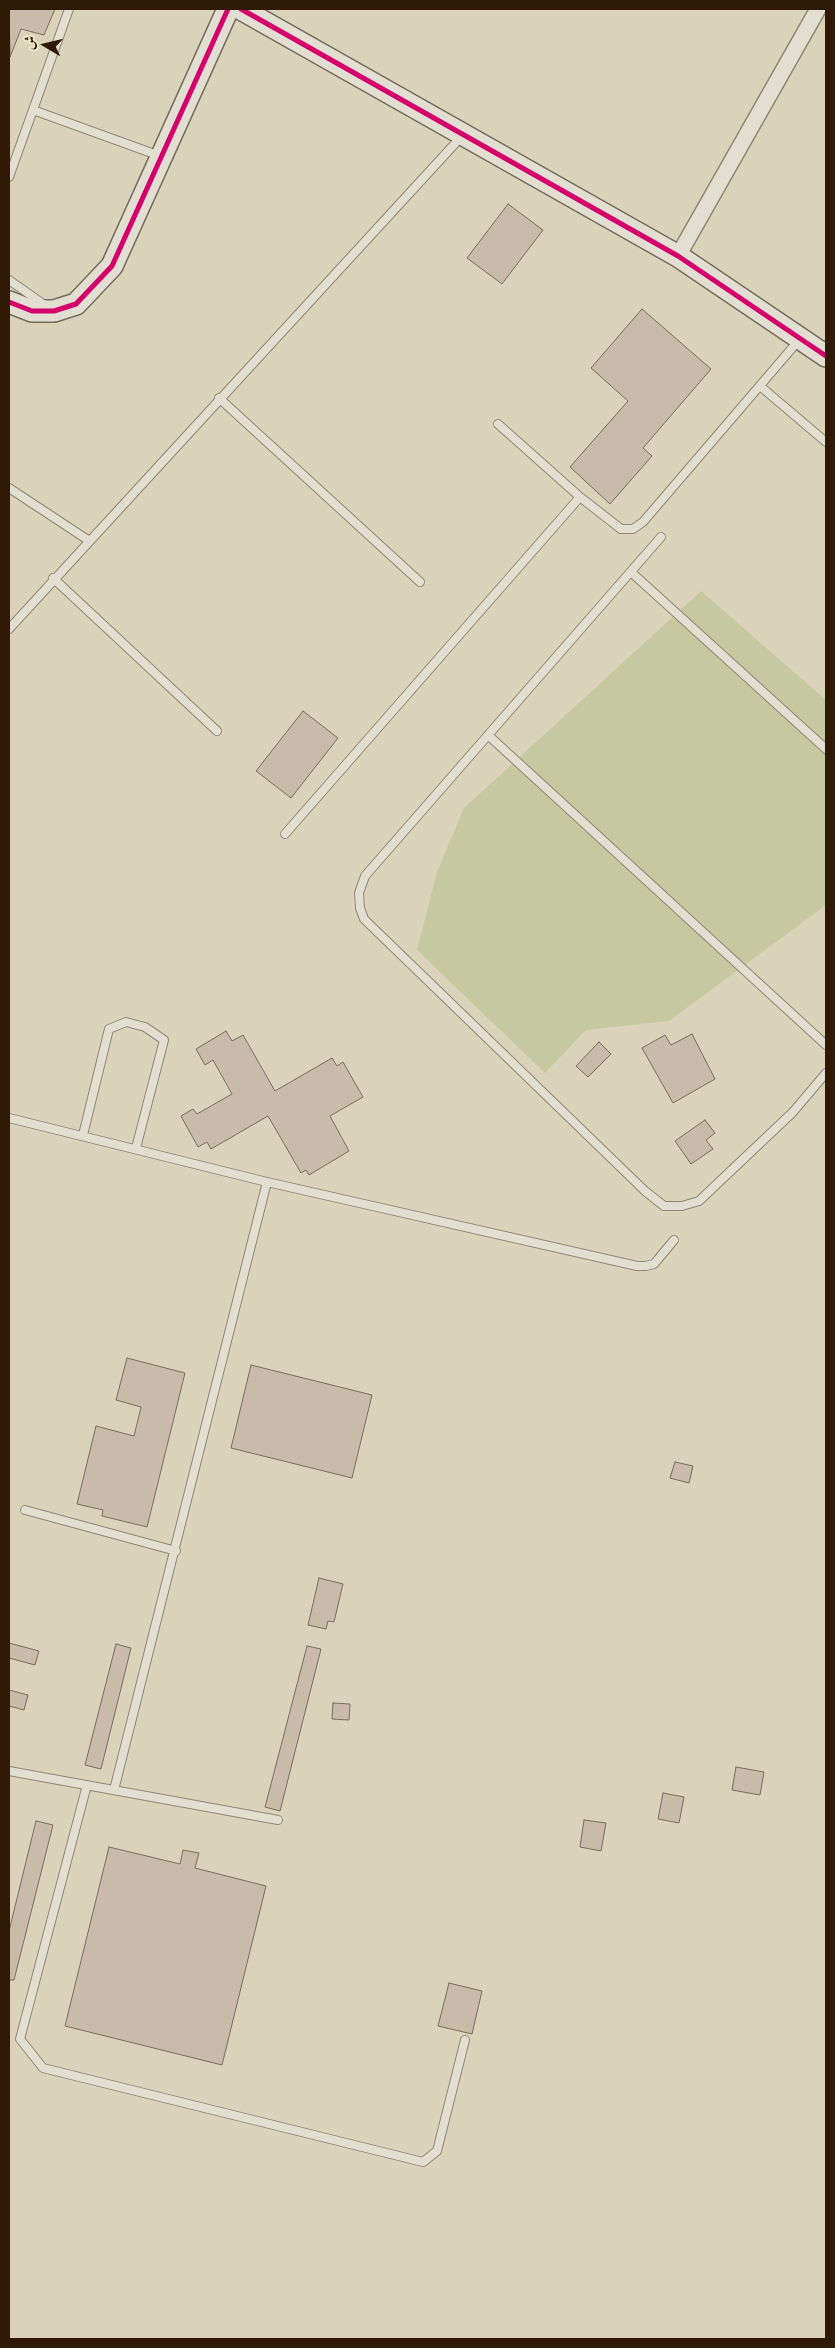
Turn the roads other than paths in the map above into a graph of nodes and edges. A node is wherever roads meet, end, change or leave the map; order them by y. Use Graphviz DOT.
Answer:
graph roads {
  1 [pos="69,9"];
  2 [pos="228,9"];
  3 [pos="818,9"];
  4 [pos="248,10"];
  5 [pos="33,110"];
  6 [pos="463,134"];
  7 [pos="161,156"];
  8 [pos="9,177"];
  9 [pos="678,256"];
  10 [pos="9,280"];
  11 [pos="9,302"];
  12 [pos="54,311"];
  13 [pos="800,339"];
  14 [pos="826,356"];
  15 [pos="760,386"];
  16 [pos="219,398"];
  17 [pos="498,424"];
  18 [pos="826,442"];
  19 [pos="9,488"];
  20 [pos="580,497"];
  21 [pos="661,537"];
  22 [pos="88,540"];
  23 [pos="631,572"];
  24 [pos="53,578"];
  25 [pos="420,582"];
  26 [pos="9,629"];
  27 [pos="217,731"];
  28 [pos="488,734"];
  29 [pos="826,749"];
  30 [pos="285,834"];
  31 [pos="826,1045"];
  32 [pos="826,1073"];
  33 [pos="9,1118"];
  34 [pos="83,1135"];
  35 [pos="136,1148"];
  36 [pos="267,1182"];
  37 [pos="674,1240"];
  38 [pos="25,1510"];
  39 [pos="176,1550"];
  40 [pos="9,1771"];
  41 [pos="87,1785"];
  42 [pos="114,1790"];
  43 [pos="278,1820"];
  44 [pos="465,2040"];
  1 -- 5 [label="lane"];
  2 -- 7 [label="street"];
  3 -- 9 [label="street"];
  4 -- 6 [label="street"];
  5 -- 7 [label="lane"];
  5 -- 8 [label="lane"];
  6 -- 9 [label="street"];
  6 -- 16 [label="lane"];
  7 -- 12 [label="street"];
  9 -- 13 [label="street"];
  10 -- 12 [label="lane"];
  11 -- 12 [label="street"];
  13 -- 14 [label="street"];
  13 -- 15 [label="lane"];
  15 -- 18 [label="lane"];
  15 -- 20 [label="lane"];
  16 -- 22 [label="lane"];
  16 -- 25 [label="lane"];
  17 -- 20 [label="lane"];
  19 -- 22 [label="lane"];
  20 -- 30 [label="lane"];
  21 -- 23 [label="lane"];
  22 -- 24 [label="lane"];
  23 -- 28 [label="lane"];
  23 -- 29 [label="lane"];
  24 -- 26 [label="lane"];
  24 -- 27 [label="lane"];
  28 -- 31 [label="lane"];
  28 -- 32 [label="lane"];
  33 -- 34 [label="lane"];
  34 -- 35 [label="lane"];
  34 -- 35 [label="lane"];
  35 -- 36 [label="lane"];
  36 -- 37 [label="lane"];
  36 -- 39 [label="lane"];
  38 -- 39 [label="lane"];
  39 -- 42 [label="lane"];
  40 -- 41 [label="lane"];
  41 -- 42 [label="lane"];
  41 -- 44 [label="lane"];
  42 -- 43 [label="lane"];
}
